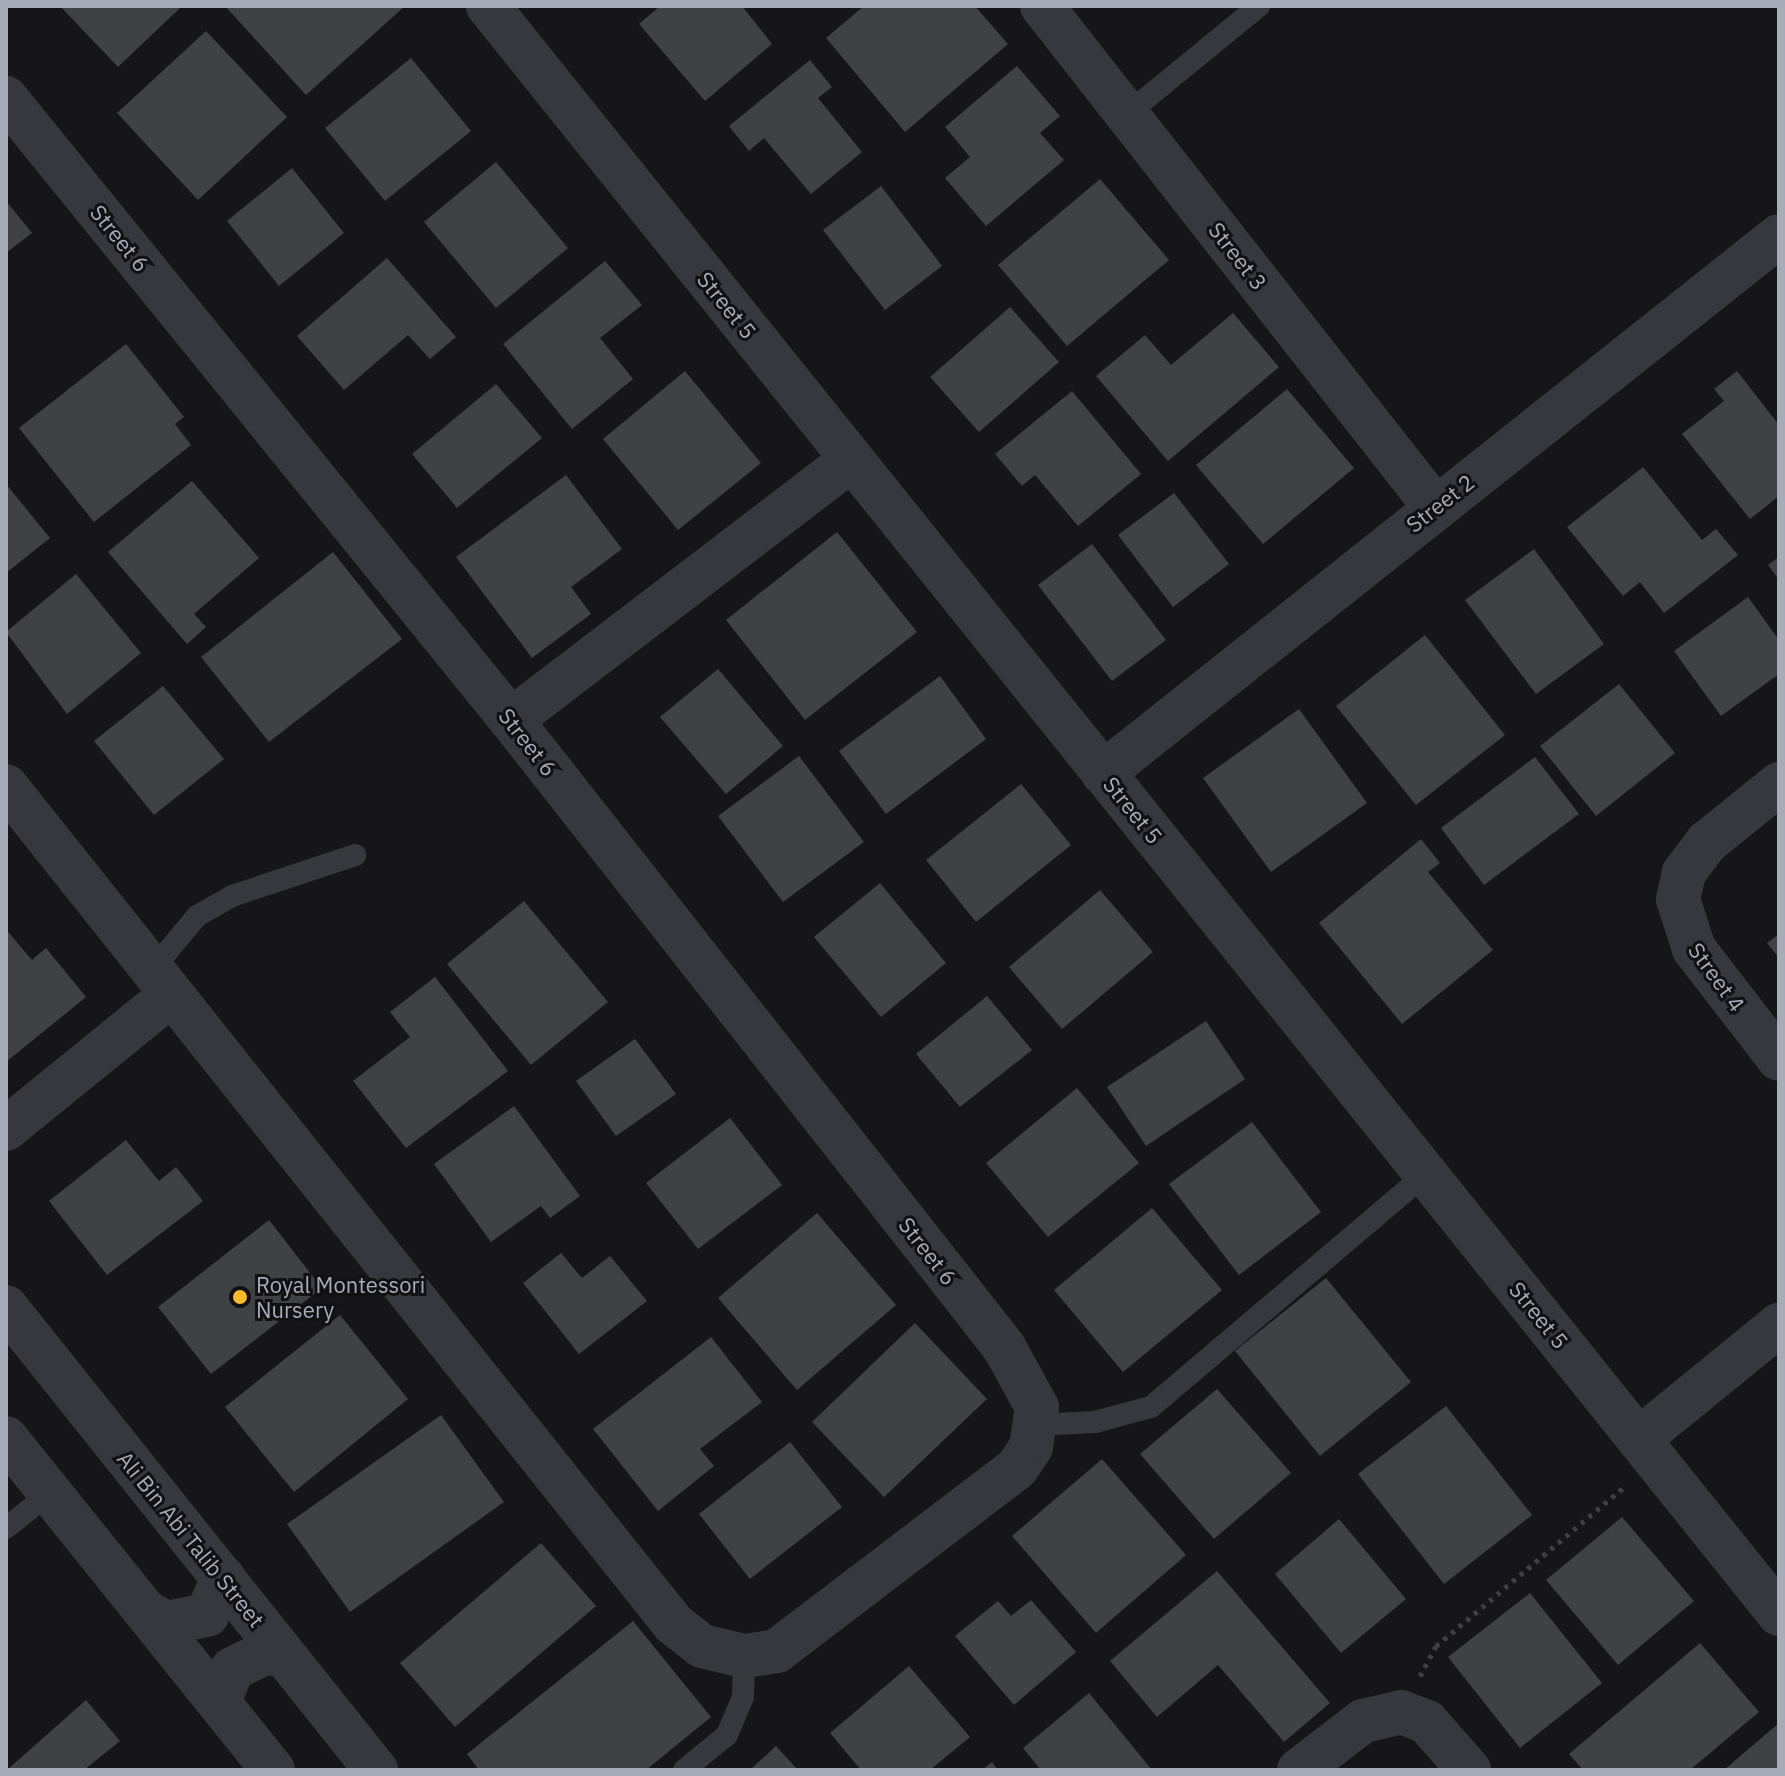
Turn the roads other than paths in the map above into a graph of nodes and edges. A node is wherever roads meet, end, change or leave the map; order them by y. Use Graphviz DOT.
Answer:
graph roads {
  1 [pos="488,6"];
  2 [pos="1042,6"];
  3 [pos="1259,6"];
  4 [pos="6,98"];
  5 [pos="1127,114"];
  6 [pos="1779,236"];
  7 [pos="851,460"];
  8 [pos="1434,506"];
  9 [pos="511,720"];
  10 [pos="1103,773"];
  11 [pos="1779,784"];
  12 [pos="6,786"];
  13 [pos="355,855"];
  14 [pos="162,982"];
  15 [pos="1779,1059"];
  16 [pos="6,1129"];
  17 [pos="1426,1174"];
  18 [pos="6,1307"];
  19 [pos="1779,1325"];
  20 [pos="1036,1425"];
  21 [pos="6,1438"];
  22 [pos="1648,1450"];
  23 [pos="50,1493"];
  24 [pos="6,1528"];
  25 [pos="223,1577"];
  26 [pos="148,1613"];
  27 [pos="1779,1614"];
  28 [pos="284,1655"];
  29 [pos="744,1656"];
  30 [pos="219,1702"];
  31 [pos="273,1770"];
  32 [pos="376,1770"];
  33 [pos="684,1770"];
  34 [pos="1299,1770"];
  35 [pos="1469,1770"];
  1 -- 7 [label="street, Street 5"];
  2 -- 5 [label="street, Street 3"];
  3 -- 5 [label="lane"];
  4 -- 9 [label="street, Street 6"];
  5 -- 8 [label="street, Street 3"];
  6 -- 8 [label="street, Street 2"];
  7 -- 9 [label="street"];
  7 -- 10 [label="street, Street 5"];
  8 -- 10 [label="street, Street 2"];
  9 -- 20 [label="street, Street 6"];
  10 -- 17 [label="street, Street 5"];
  11 -- 15 [label="street, Street 4"];
  12 -- 14 [label="street"];
  13 -- 14 [label="lane"];
  14 -- 16 [label="street"];
  14 -- 29 [label="street"];
  17 -- 20 [label="lane"];
  17 -- 22 [label="street, Street 5"];
  18 -- 25 [label="street, Ali Bin Abi Talib Street"];
  19 -- 22 [label="street"];
  20 -- 29 [label="street"];
  21 -- 23 [label="street"];
  22 -- 27 [label="street, Street 5"];
  23 -- 24 [label="lane"];
  23 -- 26 [label="street"];
  25 -- 26 [label="street"];
  25 -- 28 [label="street, Ali Bin Abi Talib Street"];
  26 -- 30 [label="street"];
  28 -- 30 [label="street"];
  28 -- 32 [label="street, Ali Bin Abi Talib Street"];
  29 -- 33 [label="lane"];
  30 -- 31 [label="street"];
  34 -- 35 [label="street"];
}
